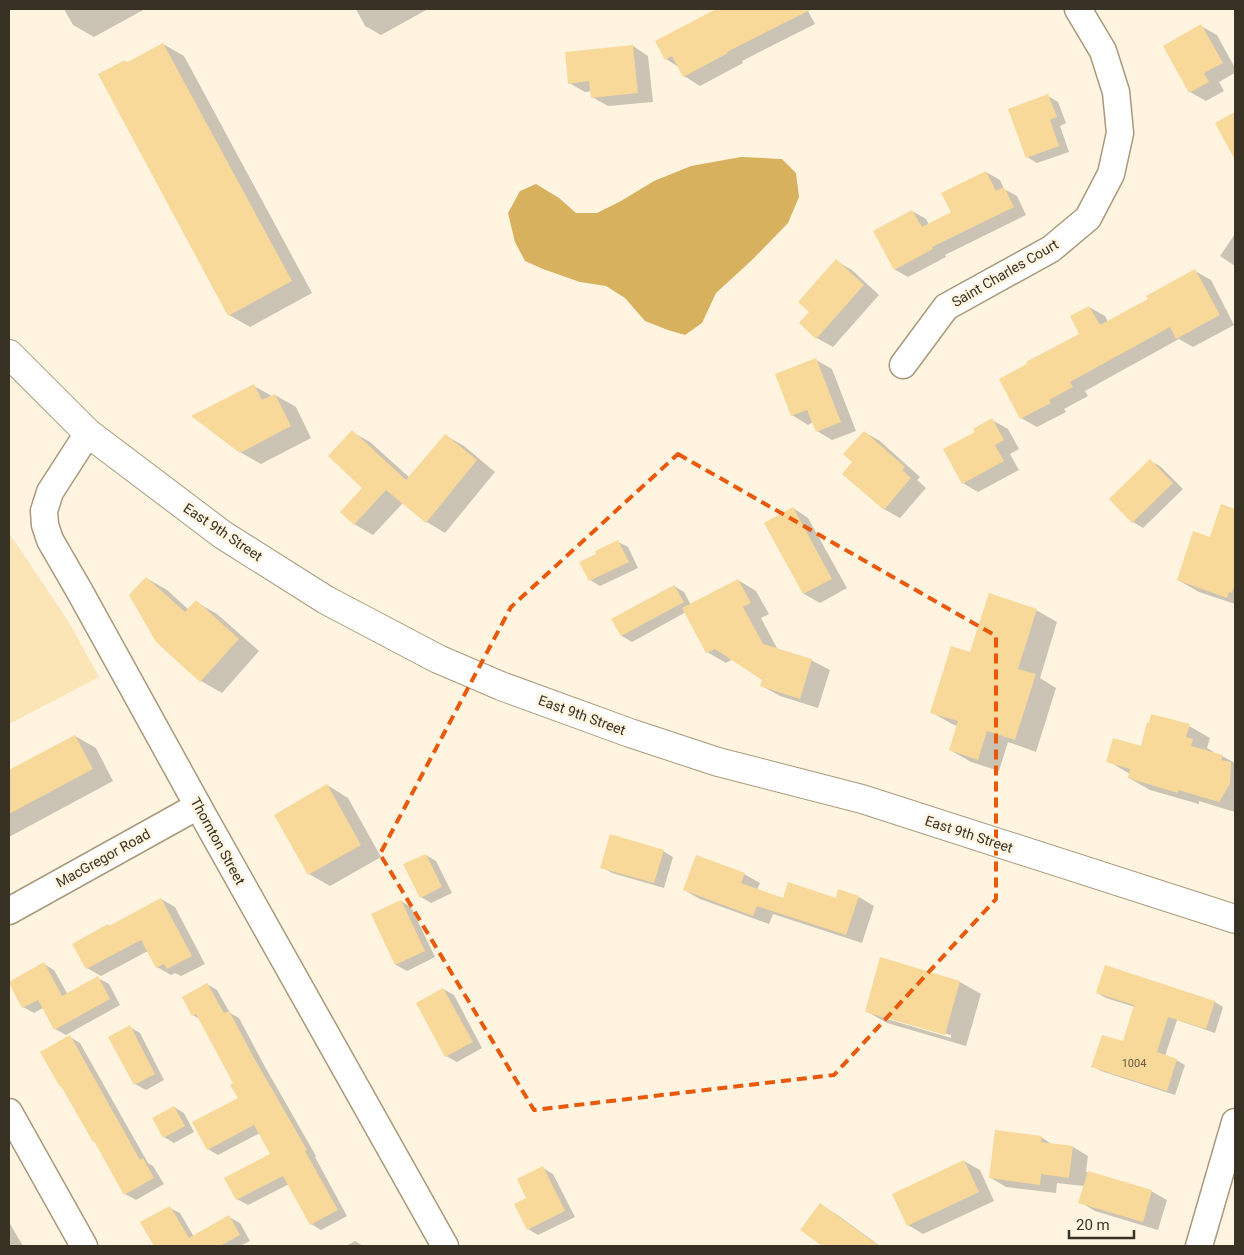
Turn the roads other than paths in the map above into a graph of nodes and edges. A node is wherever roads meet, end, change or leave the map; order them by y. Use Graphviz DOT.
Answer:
graph roads {
  1 [pos="1082,10"];
  2 [pos="9,354"];
  3 [pos="903,366"];
  4 [pos="88,433"];
  5 [pos="198,806"];
  6 [pos="9,911"];
  7 [pos="1235,920"];
  8 [pos="9,1112"];
  9 [pos="1235,1122"];
  10 [pos="84,1246"];
  11 [pos="445,1246"];
  12 [pos="1199,1246"];
  1 -- 3 [label="street, Saint Charles Court"];
  2 -- 4 [label="main road, East 9th Street"];
  4 -- 5 [label="street, Thornton Street"];
  4 -- 7 [label="main road, East 9th Street"];
  5 -- 6 [label="street, MacGregor Road"];
  5 -- 11 [label="street, Thornton Street"];
  8 -- 10 [label="street"];
  9 -- 12 [label="street"];
}
